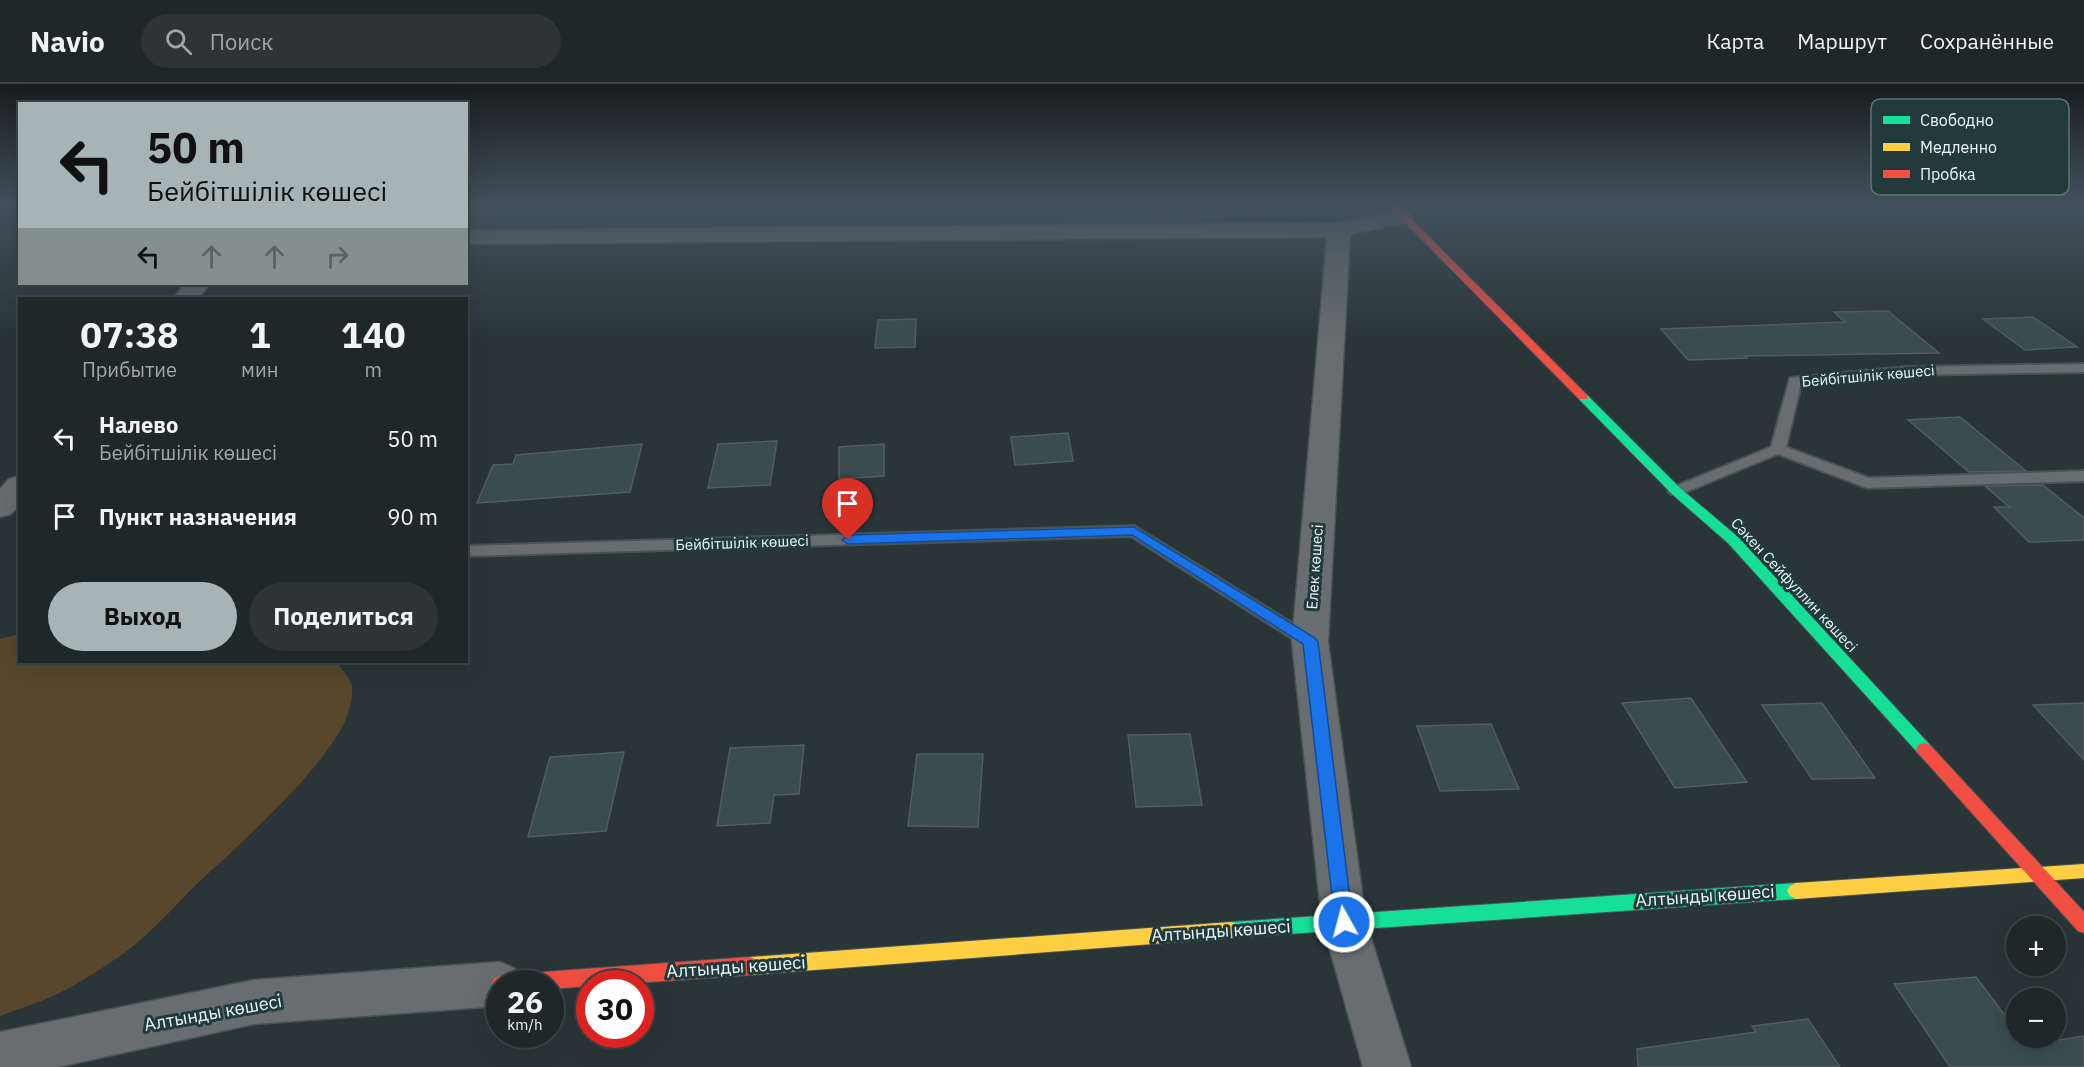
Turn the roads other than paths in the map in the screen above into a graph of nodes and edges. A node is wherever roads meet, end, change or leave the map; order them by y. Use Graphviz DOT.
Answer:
graph roads {
  1 [pos="1338,250"];
  2 [pos="1436,250"];
  3 [pos="197,285"];
  4 [pos="186,297"];
  5 [pos="2084,368"];
  6 [pos="1778,449"];
  7 [pos="2084,476"];
  8 [pos="18,487"];
  9 [pos="1676,491"];
  10 [pos="0,507"];
  11 [pos="468,551"];
  12 [pos="1310,642"];
  13 [pos="2084,871"];
  14 [pos="2036,873"];
  15 [pos="1344,922"];
  16 [pos="2084,925"];
  17 [pos="564,979"];
  18 [pos="486,985"];
  19 [pos="0,1056"];
  20 [pos="1386,1067"];
  1 -- 12 [label="street, Елек көшесі"];
  2 -- 9 [label="street, Сәкен Сейфуллин көшесі"];
  3 -- 4 [label="street"];
  5 -- 6 [label="lane, Бейбітшілік көшесі"];
  6 -- 7 [label="lane"];
  6 -- 9 [label="lane"];
  8 -- 10 [label="street"];
  9 -- 14 [label="street, Сәкен Сейфуллин көшесі"];
  11 -- 12 [label="lane, Бейбітшілік көшесі"];
  12 -- 15 [label="street, Елек көшесі"];
  13 -- 14 [label="street, Алтынды көшесі"];
  14 -- 15 [label="street, Алтынды көшесі"];
  14 -- 16 [label="street, Сәкен Сейфуллин көшесі"];
  15 -- 17 [label="street, Алтынды көшесі"];
  15 -- 20 [label="street, Елек көшесі"];
  18 -- 19 [label="street, Алтынды көшесі"];
}
